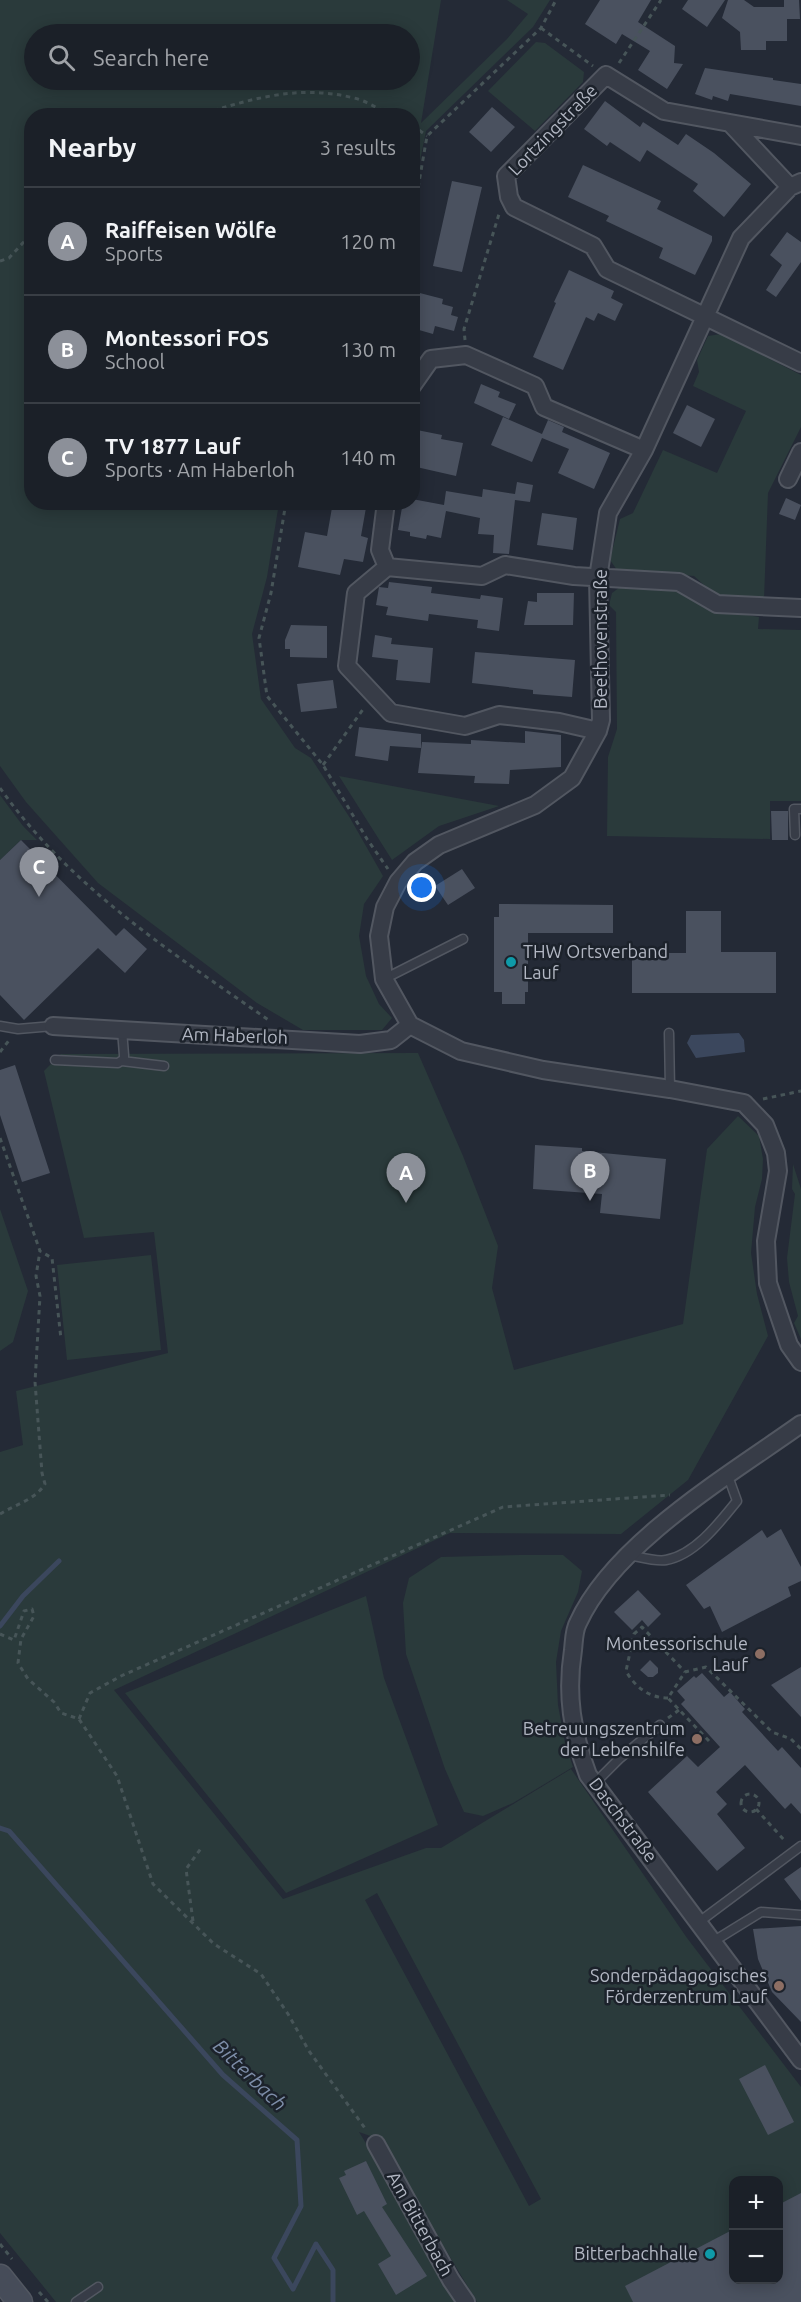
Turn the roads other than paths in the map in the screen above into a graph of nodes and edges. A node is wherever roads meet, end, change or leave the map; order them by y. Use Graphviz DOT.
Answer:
graph roads {
  1 [pos="730,123"];
  2 [pos="801,136"];
  3 [pos="796,184"];
  4 [pos="704,318"];
  5 [pos="801,363"];
  6 [pos="420,374"];
  7 [pos="644,450"];
  8 [pos="801,452"];
  9 [pos="788,479"];
  10 [pos="385,510"];
  11 [pos="387,567"];
  12 [pos="598,578"];
  13 [pos="801,608"];
  14 [pos="598,731"];
  15 [pos="801,809"];
  16 [pos="795,835"];
  17 [pos="464,939"];
  18 [pos="384,979"];
  19 [pos="410,1025"];
  20 [pos="0,1026"];
  21 [pos="54,1026"];
  22 [pos="122,1030"];
  23 [pos="669,1033"];
  24 [pos="55,1060"];
  25 [pos="122,1061"];
  26 [pos="165,1066"];
  27 [pos="670,1089"];
  28 [pos="801,1362"];
  29 [pos="801,1424"];
  30 [pos="728,1476"];
  31 [pos="628,1555"];
  32 [pos="660,1725"];
  33 [pos="594,1784"];
  34 [pos="798,1849"];
  35 [pos="801,1915"];
  36 [pos="699,1922"];
  37 [pos="714,1941"];
  38 [pos="801,2061"];
  39 [pos="376,2144"];
  40 [pos="0,2277"];
  41 [pos="98,2287"];
  42 [pos="20,2302"];
  43 [pos="76,2302"];
  44 [pos="466,2302"];
  1 -- 2 [label="street, Lortzingstraße"];
  1 -- 3 [label="street"];
  1 -- 4 [label="street, Lortzingstraße"];
  3 -- 4 [label="street, Beethovenstraße"];
  4 -- 5 [label="street, Lortzingstraße"];
  4 -- 7 [label="street, Beethovenstraße"];
  6 -- 7 [label="street"];
  7 -- 12 [label="street, Beethovenstraße"];
  8 -- 9 [label="street"];
  10 -- 11 [label="street"];
  11 -- 12 [label="street"];
  11 -- 14 [label="street"];
  12 -- 13 [label="street"];
  12 -- 14 [label="street, Beethovenstraße"];
  14 -- 18 [label="street, Beethovenstraße"];
  15 -- 16 [label="lane"];
  17 -- 18 [label="lane"];
  18 -- 19 [label="street, Beethovenstraße"];
  19 -- 22 [label="street, Am Haberloh"];
  19 -- 27 [label="street"];
  20 -- 21 [label="lane"];
  21 -- 22 [label="street, Am Haberloh"];
  22 -- 25 [label="lane"];
  23 -- 27 [label="lane"];
  24 -- 25 [label="lane"];
  25 -- 26 [label="lane"];
  27 -- 28 [label="street"];
  29 -- 30 [label="street, Daschstraße"];
  30 -- 31 [label="street, Daschstraße"];
  30 -- 31 [label="lane"];
  31 -- 33 [label="street, Daschstraße"];
  32 -- 33 [label="lane"];
  33 -- 36 [label="street, Daschstraße"];
  34 -- 36 [label="lane"];
  35 -- 37 [label="lane"];
  36 -- 37 [label="street, Daschstraße"];
  37 -- 38 [label="street, Daschstraße"];
  39 -- 44 [label="street, Am Bitterbach"];
  40 -- 42 [label="main road"];
  41 -- 43 [label="lane"];
}
